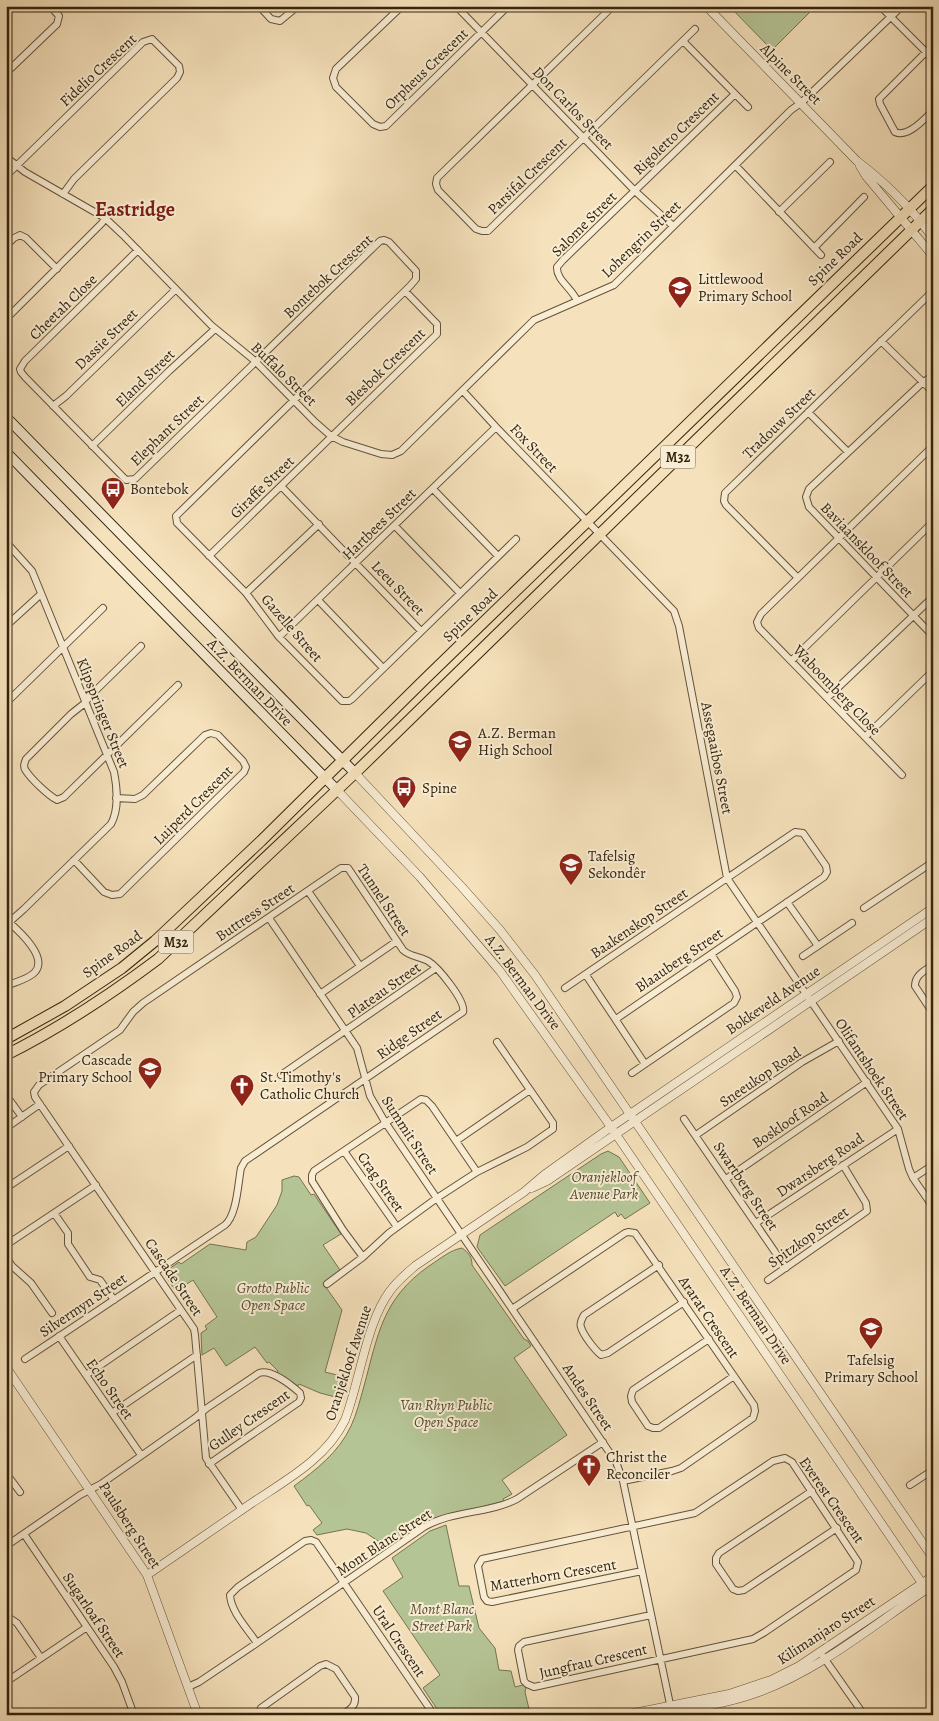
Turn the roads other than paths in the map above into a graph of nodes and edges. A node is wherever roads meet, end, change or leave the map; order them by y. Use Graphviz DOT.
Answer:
graph roads {
  1 [pos="50,6"];
  2 [pos="259,6"];
  3 [pos="298,6"];
  4 [pos="402,6"];
  5 [pos="456,6"];
  6 [pos="508,6"];
  7 [pos="613,6"];
  8 [pos="706,6"];
  9 [pos="880,6"];
  10 [pos="902,6"];
  11 [pos="890,17"];
  12 [pos="695,29"];
  13 [pos="481,33"];
  14 [pos="683,41"];
  15 [pos="933,45"];
  16 [pos="926,52"];
  17 [pos="933,59"];
  18 [pos="6,73"];
  19 [pos="532,86"];
  20 [pos="735,94"];
  21 [pos="801,103"];
  22 [pos="748,107"];
  23 [pos="933,111"];
  24 [pos="584,137"];
  25 [pos="6,157"];
  26 [pos="857,161"];
  27 [pos="830,162"];
  28 [pos="16,166"];
  29 [pos="736,166"];
  30 [pos="6,176"];
  31 [pos="933,186"];
  32 [pos="635,191"];
  33 [pos="63,194"];
  34 [pos="864,198"];
  35 [pos="909,208"];
  36 [pos="933,209"];
  37 [pos="779,212"];
  38 [pos="901,216"];
  39 [pos="105,218"];
  40 [pos="920,221"];
  41 [pos="672,226"];
  42 [pos="912,229"];
  43 [pos="933,238"];
  44 [pos="6,246"];
  45 [pos="814,248"];
  46 [pos="138,250"];
  47 [pos="821,255"];
  48 [pos="933,256"];
  49 [pos="57,269"];
  50 [pos="176,289"];
  51 [pos="405,291"];
  52 [pos="933,291"];
  53 [pos="577,301"];
  54 [pos="6,319"];
  55 [pos="215,328"];
  56 [pos="881,341"];
  57 [pos="255,361"];
  58 [pos="933,376"];
  59 [pos="923,382"];
  60 [pos="463,391"];
  61 [pos="933,392"];
  62 [pos="293,400"];
  63 [pos="53,406"];
  64 [pos="808,412"];
  65 [pos="6,417"];
  66 [pos="496,427"];
  67 [pos="331,436"];
  68 [pos="92,446"];
  69 [pos="933,446"];
  70 [pos="6,452"];
  71 [pos="848,452"];
  72 [pos="281,486"];
  73 [pos="433,489"];
  74 [pos="588,522"];
  75 [pos="933,522"];
  76 [pos="319,524"];
  77 [pos="395,526"];
  78 [pos="599,533"];
  79 [pos="838,538"];
  80 [pos="516,539"];
  81 [pos="8,546"];
  82 [pos="209,556"];
  83 [pos="498,556"];
  84 [pos="357,563"];
  85 [pos="877,577"];
  86 [pos="798,578"];
  87 [pos="246,593"];
  88 [pos="460,593"];
  89 [pos="41,594"];
  90 [pos="933,597"];
  91 [pos="318,600"];
  92 [pos="103,608"];
  93 [pos="913,616"];
  94 [pos="6,626"];
  95 [pos="422,631"];
  96 [pos="933,636"];
  97 [pos="279,637"];
  98 [pos="63,646"];
  99 [pos="141,646"];
  100 [pos="791,661"];
  101 [pos="383,668"];
  102 [pos="933,671"];
  103 [pos="178,685"];
  104 [pos="827,698"];
  105 [pos="6,703"];
  106 [pos="85,703"];
  107 [pos="865,737"];
  108 [pos="107,756"];
  109 [pos="342,760"];
  110 [pos="355,773"];
  111 [pos="902,775"];
  112 [pos="325,778"];
  113 [pos="336,789"];
  114 [pos="116,798"];
  115 [pos="74,860"];
  116 [pos="933,862"];
  117 [pos="346,867"];
  118 [pos="727,878"];
  119 [pos="308,891"];
  120 [pos="787,902"];
  121 [pos="864,908"];
  122 [pos="933,908"];
  123 [pos="268,918"];
  124 [pos="933,918"];
  125 [pos="757,923"];
  126 [pos="8,924"];
  127 [pos="852,924"];
  128 [pos="397,941"];
  129 [pos="818,946"];
  130 [pos="711,954"];
  131 [pos="803,956"];
  132 [pos="360,966"];
  133 [pos="933,966"];
  134 [pos="436,968"];
  135 [pos="586,975"];
  136 [pos="6,986"];
  137 [pos="566,988"];
  138 [pos="320,994"];
  139 [pos="809,998"];
  140 [pos="464,1008"];
  141 [pos="933,1013"];
  142 [pos="616,1019"];
  143 [pos="346,1032"];
  144 [pos="6,1039"];
  145 [pos="839,1041"];
  146 [pos="497,1042"];
  147 [pos="6,1055"];
  148 [pos="645,1064"];
  149 [pos="632,1073"];
  150 [pos="281,1075"];
  151 [pos="366,1079"];
  152 [pos="867,1082"];
  153 [pos="530,1090"];
  154 [pos="6,1095"];
  155 [pos="40,1104"];
  156 [pos="22,1117"];
  157 [pos="632,1118"];
  158 [pos="684,1119"];
  159 [pos="385,1122"];
  160 [pos="6,1128"];
  161 [pos="898,1129"];
  162 [pos="614,1131"];
  163 [pos="696,1135"];
  164 [pos="456,1141"];
  165 [pos="69,1146"];
  166 [pos="344,1151"];
  167 [pos="843,1165"];
  168 [pos="933,1165"];
  169 [pos="477,1172"];
  170 [pos="913,1178"];
  171 [pos="726,1179"];
  172 [pos="96,1185"];
  173 [pos="6,1188"];
  174 [pos="438,1198"];
  175 [pos="933,1207"];
  176 [pos="54,1213"];
  177 [pos="756,1223"];
  178 [pos="397,1227"];
  179 [pos="462,1234"];
  180 [pos="6,1245"];
  181 [pos="6,1257"];
  182 [pos="363,1258"];
  183 [pos="659,1265"];
  184 [pos="786,1268"];
  185 [pos="155,1272"];
  186 [pos="768,1280"];
  187 [pos="326,1284"];
  188 [pos="114,1300"];
  189 [pos="684,1302"];
  190 [pos="512,1309"];
  191 [pos="181,1310"];
  192 [pos="52,1312"];
  193 [pos="59,1336"];
  194 [pos="709,1339"];
  195 [pos="197,1355"];
  196 [pos="25,1359"];
  197 [pos="6,1367"];
  198 [pos="86,1375"];
  199 [pos="734,1376"];
  200 [pos="112,1413"];
  201 [pos="202,1413"];
  202 [pos="603,1442"];
  203 [pos="141,1455"];
  204 [pos="209,1464"];
  205 [pos="932,1472"];
  206 [pos="7,1475"];
  207 [pos="623,1481"];
  208 [pos="910,1485"];
  209 [pos="91,1490"];
  210 [pos="812,1490"];
  211 [pos="20,1492"];
  212 [pos="242,1510"];
  213 [pos="632,1528"];
  214 [pos="837,1528"];
  215 [pos="24,1534"];
  216 [pos="6,1546"];
  217 [pos="933,1558"];
  218 [pos="642,1571"];
  219 [pos="147,1575"];
  220 [pos="933,1576"];
  221 [pos="344,1583"];
  222 [pos="927,1586"];
  223 [pos="933,1599"];
  224 [pos="651,1615"];
  225 [pos="6,1621"];
  226 [pos="87,1626"];
  227 [pos="257,1643"];
  228 [pos="820,1652"];
  229 [pos="41,1658"];
  230 [pos="661,1658"];
  231 [pos="825,1659"];
  232 [pos="6,1682"];
  233 [pos="188,1687"];
  234 [pos="671,1708"];
  235 [pos="60,1715"];
  236 [pos="70,1715"];
  237 [pos="134,1715"];
  238 [pos="198,1715"];
  239 [pos="258,1715"];
  240 [pos="342,1715"];
  241 [pos="431,1715"];
  242 [pos="624,1715"];
  243 [pos="659,1715"];
  244 [pos="864,1715"];
  1 -- 18 [label="street"];
  2 -- 3 [label="street"];
  4 -- 13 [label="street, Orpheus Crescent"];
  5 -- 13 [label="street, Don Carlos Street"];
  6 -- 13 [label="street"];
  7 -- 19 [label="street"];
  8 -- 21 [label="street, Alpine Street"];
  9 -- 11 [label="street"];
  10 -- 11 [label="street, Lohengrin Street"];
  11 -- 16 [label="street"];
  11 -- 21 [label="street, Lohengrin Street"];
  12 -- 14 [label="street"];
  13 -- 19 [label="street, Don Carlos Street"];
  14 -- 20 [label="street, Rigoletto Crescent"];
  14 -- 24 [label="street"];
  15 -- 16 [label="street"];
  16 -- 17 [label="street"];
  16 -- 23 [label="street"];
  19 -- 24 [label="street, Don Carlos Street"];
  19 -- 24 [label="street, Parsifal Crescent"];
  20 -- 22 [label="street, Rigoletto Crescent"];
  20 -- 32 [label="street, Rigoletto Crescent"];
  21 -- 26 [label="street, Alpine Street"];
  21 -- 29 [label="street, Lohengrin Street"];
  24 -- 32 [label="street, Don Carlos Street"];
  25 -- 28 [label="street, Buffalo Street"];
  26 -- 35 [label="street, Alpine Street"];
  26 -- 38 [label="street, Alpine Street"];
  27 -- 37 [label="street"];
  28 -- 30 [label="street"];
  28 -- 33 [label="street, Buffalo Street"];
  28 -- 33 [label="street, Fidelio Crescent"];
  29 -- 37 [label="street"];
  29 -- 41 [label="street, Lohengrin Street"];
  31 -- 35 [label="main road, Spine Road / M32"];
  32 -- 41 [label="street, Don Carlos Street"];
  32 -- 53 [label="street, Salome Street"];
  33 -- 39 [label="street, Buffalo Street"];
  34 -- 45 [label="street"];
  35 -- 38 [label="main road, Spine Road / M32"];
  35 -- 40 [label="street, Alpine Street"];
  36 -- 40 [label="main road, Spine Road / M32"];
  37 -- 45 [label="street"];
  38 -- 42 [label="street, Alpine Street"];
  38 -- 74 [label="main road, Spine Road / M32"];
  39 -- 46 [label="street, Buffalo Street"];
  39 -- 49 [label="street"];
  40 -- 42 [label="main road, Spine Road / M32"];
  40 -- 43 [label="street, Alpine Street"];
  41 -- 53 [label="street, Lohengrin Street"];
  42 -- 48 [label="street, Alpine Street"];
  42 -- 78 [label="main road, Spine Road / M32"];
  44 -- 49 [label="street"];
  45 -- 47 [label="street"];
  46 -- 50 [label="street, Buffalo Street"];
  46 -- 63 [label="street, Cheetah Close"];
  49 -- 54 [label="street"];
  50 -- 55 [label="street, Buffalo Street"];
  50 -- 63 [label="street, Dassie Street"];
  51 -- 57 [label="street, Bontebok Crescent"];
  51 -- 62 [label="street, Bontebok Crescent"];
  51 -- 67 [label="street, Blesbok Crescent"];
  52 -- 56 [label="street, Tradouw Street"];
  53 -- 60 [label="street, Lohengrin Street"];
  55 -- 57 [label="street, Buffalo Street"];
  55 -- 68 [label="street, Eland Street"];
  56 -- 59 [label="street"];
  56 -- 64 [label="street, Tradouw Street"];
  57 -- 62 [label="street, Buffalo Street"];
  57 -- 68 [label="street, Elephant Street"];
  58 -- 59 [label="street, Baviaanskloof Street"];
  59 -- 61 [label="street"];
  59 -- 71 [label="street, Baviaanskloof Street"];
  60 -- 66 [label="street, Fox Street"];
  60 -- 67 [label="street, Buffalo Street"];
  62 -- 67 [label="street, Buffalo Street"];
  62 -- 82 [label="street, Gazelle Street"];
  63 -- 68 [label="street, Elephant Street"];
  64 -- 71 [label="street"];
  64 -- 86 [label="street, Tradouw Street"];
  65 -- 109 [label="main road, A.Z. Berman Drive"];
  66 -- 73 [label="street, Hartbees Street"];
  66 -- 74 [label="street, Fox Street"];
  67 -- 72 [label="street, Giraffe Street"];
  69 -- 79 [label="street"];
  70 -- 112 [label="main road, A.Z. Berman Drive"];
  71 -- 79 [label="street, Baviaanskloof Street"];
  72 -- 76 [label="street, Leeu Street"];
  72 -- 82 [label="street, Giraffe Street"];
  73 -- 77 [label="street, Hartbees Street"];
  73 -- 83 [label="street"];
  74 -- 78 [label="street, Fox Street"];
  74 -- 109 [label="main road, Spine Road / M32"];
  75 -- 85 [label="street"];
  76 -- 84 [label="street, Leeu Street"];
  76 -- 87 [label="street"];
  77 -- 84 [label="street, Hartbees Street"];
  77 -- 88 [label="street"];
  78 -- 110 [label="main road, Spine Road / M32"];
  78 -- 118 [label="street, Assegaaibos Street"];
  79 -- 85 [label="street, Baviaanskloof Street"];
  79 -- 86 [label="street"];
  80 -- 83 [label="street, Gazelle Street"];
  81 -- 89 [label="street, Klipspringer Street"];
  82 -- 87 [label="street, Gazelle Street"];
  83 -- 88 [label="street, Gazelle Street"];
  84 -- 91 [label="street, Hartbees Street"];
  84 -- 95 [label="street, Leeu Street"];
  85 -- 93 [label="street, Baviaanskloof Street"];
  85 -- 100 [label="street"];
  86 -- 100 [label="street, Waboomberg Close"];
  87 -- 97 [label="street, Gazelle Street"];
  88 -- 95 [label="street, Gazelle Street"];
  89 -- 94 [label="street"];
  89 -- 98 [label="street, Klipspringer Street"];
  90 -- 93 [label="street"];
  91 -- 97 [label="street, Hartbees Street"];
  91 -- 101 [label="street"];
  92 -- 98 [label="street"];
  93 -- 96 [label="street, Baviaanskloof Street"];
  93 -- 104 [label="street"];
  95 -- 101 [label="street, Gazelle Street"];
  97 -- 101 [label="street, Gazelle Street"];
  98 -- 105 [label="street"];
  98 -- 106 [label="street, Klipspringer Street"];
  99 -- 106 [label="street"];
  100 -- 104 [label="street, Waboomberg Close"];
  102 -- 107 [label="street"];
  103 -- 108 [label="street"];
  104 -- 107 [label="street, Waboomberg Close"];
  106 -- 108 [label="street, Klipspringer Street"];
  106 -- 108 [label="street"];
  107 -- 111 [label="street, Waboomberg Close"];
  108 -- 114 [label="street, Klipspringer Street"];
  109 -- 110 [label="main road, A.Z. Berman Drive"];
  109 -- 112 [label="main road, Spine Road / M32"];
  110 -- 113 [label="main road, Spine Road / M32"];
  110 -- 157 [label="street, A.Z. Berman Drive"];
  112 -- 113 [label="main road, A.Z. Berman Drive"];
  112 -- 144 [label="main road, Spine Road / M32"];
  113 -- 147 [label="main road, Spine Road / M32"];
  113 -- 162 [label="street, A.Z. Berman Drive"];
  114 -- 115 [label="street, Klipspringer Street"];
  114 -- 115 [label="street, Luiperd Crescent"];
  115 -- 126 [label="street, Klipspringer Street"];
  116 -- 121 [label="street"];
  117 -- 119 [label="street, Buttress Street"];
  117 -- 128 [label="street, Tunnel Street"];
  118 -- 120 [label="street, Baakenskop Street"];
  118 -- 125 [label="street, Assegaaibos Street"];
  118 -- 135 [label="street, Baakenskop Street"];
  119 -- 123 [label="street, Buttress Street"];
  119 -- 132 [label="street"];
  120 -- 125 [label="street, Blaauberg Street"];
  120 -- 129 [label="street"];
  122 -- 139 [label="street, Bokkeveld Avenue"];
  123 -- 138 [label="street, Summit Street"];
  123 -- 155 [label="street, Buttress Street"];
  124 -- 139 [label="street, Bokkeveld Avenue"];
  125 -- 130 [label="street, Blaauberg Street"];
  125 -- 139 [label="street, Assegaaibos Street"];
  126 -- 136 [label="street"];
  127 -- 129 [label="street"];
  128 -- 132 [label="street"];
  128 -- 134 [label="street, Tunnel Street"];
  129 -- 131 [label="street"];
  130 -- 142 [label="street, Blaauberg Street"];
  130 -- 148 [label="street"];
  132 -- 138 [label="street"];
  133 -- 141 [label="street"];
  134 -- 140 [label="street, Tunnel Street"];
  134 -- 143 [label="street, Plateau Street"];
  135 -- 137 [label="street, Baakenskop Street"];
  135 -- 142 [label="street"];
  138 -- 143 [label="street, Summit Street"];
  139 -- 145 [label="street, Olifantshoek Street"];
  139 -- 157 [label="street, Bokkeveld Avenue"];
  140 -- 151 [label="street, Ridge Street"];
  142 -- 148 [label="street"];
  143 -- 150 [label="street, Plateau Street"];
  143 -- 151 [label="street, Summit Street"];
  145 -- 152 [label="street, Olifantshoek Street"];
  145 -- 163 [label="street, Sneeukop Road"];
  146 -- 153 [label="street"];
  148 -- 149 [label="street"];
  151 -- 159 [label="street, Summit Street"];
  151 -- 185 [label="street, Ridge Street"];
  152 -- 161 [label="street, Olifantshoek Street"];
  152 -- 171 [label="street, Boskloof Road"];
  153 -- 164 [label="street"];
  153 -- 169 [label="street"];
  154 -- 156 [label="street"];
  155 -- 156 [label="street"];
  155 -- 165 [label="street, Cascade Street"];
  156 -- 160 [label="street"];
  157 -- 162 [label="street, Bokkeveld Avenue"];
  157 -- 217 [label="street, A.Z. Berman Drive"];
  158 -- 163 [label="street, Swartberg Street"];
  159 -- 164 [label="street"];
  159 -- 166 [label="street"];
  159 -- 174 [label="street, Summit Street"];
  161 -- 167 [label="street, Dwarsberg Road"];
  161 -- 170 [label="street, Olifantshoek Street"];
  162 -- 179 [label="street, Oranjekloof Avenue"];
  162 -- 222 [label="street, A.Z. Berman Drive"];
  163 -- 171 [label="street, Swartberg Street"];
  164 -- 169 [label="street"];
  165 -- 172 [label="street, Cascade Street"];
  165 -- 173 [label="street"];
  166 -- 178 [label="street, Crag Street"];
  166 -- 182 [label="street"];
  167 -- 177 [label="street, Dwarsberg Road"];
  167 -- 184 [label="street, Spitzkop Street"];
  168 -- 170 [label="street"];
  169 -- 174 [label="street"];
  170 -- 175 [label="street, Olifantshoek Street"];
  171 -- 177 [label="street, Swartberg Street"];
  172 -- 176 [label="street"];
  172 -- 185 [label="street, Cascade Street"];
  174 -- 178 [label="street"];
  174 -- 179 [label="street, Summit Street"];
  176 -- 180 [label="street"];
  176 -- 188 [label="street"];
  177 -- 184 [label="street, Swartberg Street"];
  178 -- 182 [label="street"];
  179 -- 190 [label="street, Andes Street"];
  179 -- 212 [label="street, Oranjekloof Avenue"];
  181 -- 192 [label="street"];
  182 -- 187 [label="street"];
  183 -- 189 [label="street, Ararat Crescent"];
  183 -- 189 [label="street"];
  183 -- 190 [label="street, Ararat Crescent"];
  184 -- 186 [label="street, Spitzkop Street"];
  185 -- 188 [label="street, Silvermyn Street"];
  185 -- 191 [label="street, Cascade Street"];
  188 -- 193 [label="street, Silvermyn Street"];
  189 -- 194 [label="street, Ararat Crescent"];
  190 -- 202 [label="street, Andes Street"];
  191 -- 195 [label="street, Cascade Street"];
  191 -- 198 [label="street"];
  193 -- 196 [label="street, Silvermyn Street"];
  193 -- 198 [label="street, Echo Street"];
  194 -- 199 [label="street, Ararat Crescent"];
  194 -- 199 [label="street"];
  195 -- 200 [label="street"];
  195 -- 201 [label="street, Cascade Street"];
  197 -- 209 [label="street, Paulsberg Street"];
  198 -- 200 [label="street, Echo Street"];
  199 -- 207 [label="street, Ararat Crescent"];
  200 -- 203 [label="street, Echo Street"];
  201 -- 203 [label="street"];
  201 -- 204 [label="street, Cascade Street"];
  201 -- 204 [label="street, Gulley Crescent"];
  202 -- 207 [label="street, Andes Street"];
  202 -- 221 [label="street, Mont Blanc Street"];
  203 -- 209 [label="street"];
  204 -- 212 [label="street, Cascade Street"];
  205 -- 208 [label="street"];
  206 -- 211 [label="street"];
  207 -- 213 [label="street, Andes Street"];
  209 -- 215 [label="street"];
  209 -- 219 [label="street, Paulsberg Street"];
  210 -- 213 [label="street, Everest Crescent"];
  210 -- 214 [label="street, Everest Crescent"];
  210 -- 214 [label="street"];
  212 -- 219 [label="street, Oranjekloof Avenue"];
  213 -- 218 [label="street, Andes Street"];
  213 -- 218 [label="street, Matterhorn Crescent"];
  214 -- 230 [label="street, Everest Crescent"];
  215 -- 216 [label="street"];
  215 -- 226 [label="street, Sugarloaf Street"];
  218 -- 224 [label="street, Andes Street"];
  219 -- 233 [label="street, Paulsberg Street"];
  220 -- 222 [label="street"];
  221 -- 227 [label="street, Mont Blanc Street"];
  221 -- 227 [label="street, Ural Crescent"];
  221 -- 241 [label="street, Ural Crescent"];
  222 -- 223 [label="street, A.Z. Berman Drive"];
  222 -- 228 [label="street, Kilimanjaro Street"];
  222 -- 231 [label="street, Kilimanjaro Street"];
  224 -- 230 [label="street, Andes Street"];
  224 -- 230 [label="street, Jungfrau Crescent"];
  225 -- 229 [label="street"];
  226 -- 229 [label="street"];
  226 -- 237 [label="street, Sugarloaf Street"];
  227 -- 233 [label="street, Mont Blanc Street"];
  228 -- 231 [label="street"];
  228 -- 234 [label="street, Kilimanjaro Street"];
  229 -- 232 [label="street"];
  230 -- 234 [label="street, Andes Street"];
  231 -- 234 [label="street, Kilimanjaro Street"];
  231 -- 244 [label="street"];
  233 -- 238 [label="street, Paulsberg Street"];
  234 -- 242 [label="street, Kilimanjaro Street"];
  234 -- 243 [label="street, Kilimanjaro Street"];
  235 -- 236 [label="street"];
  239 -- 240 [label="street"];
}
